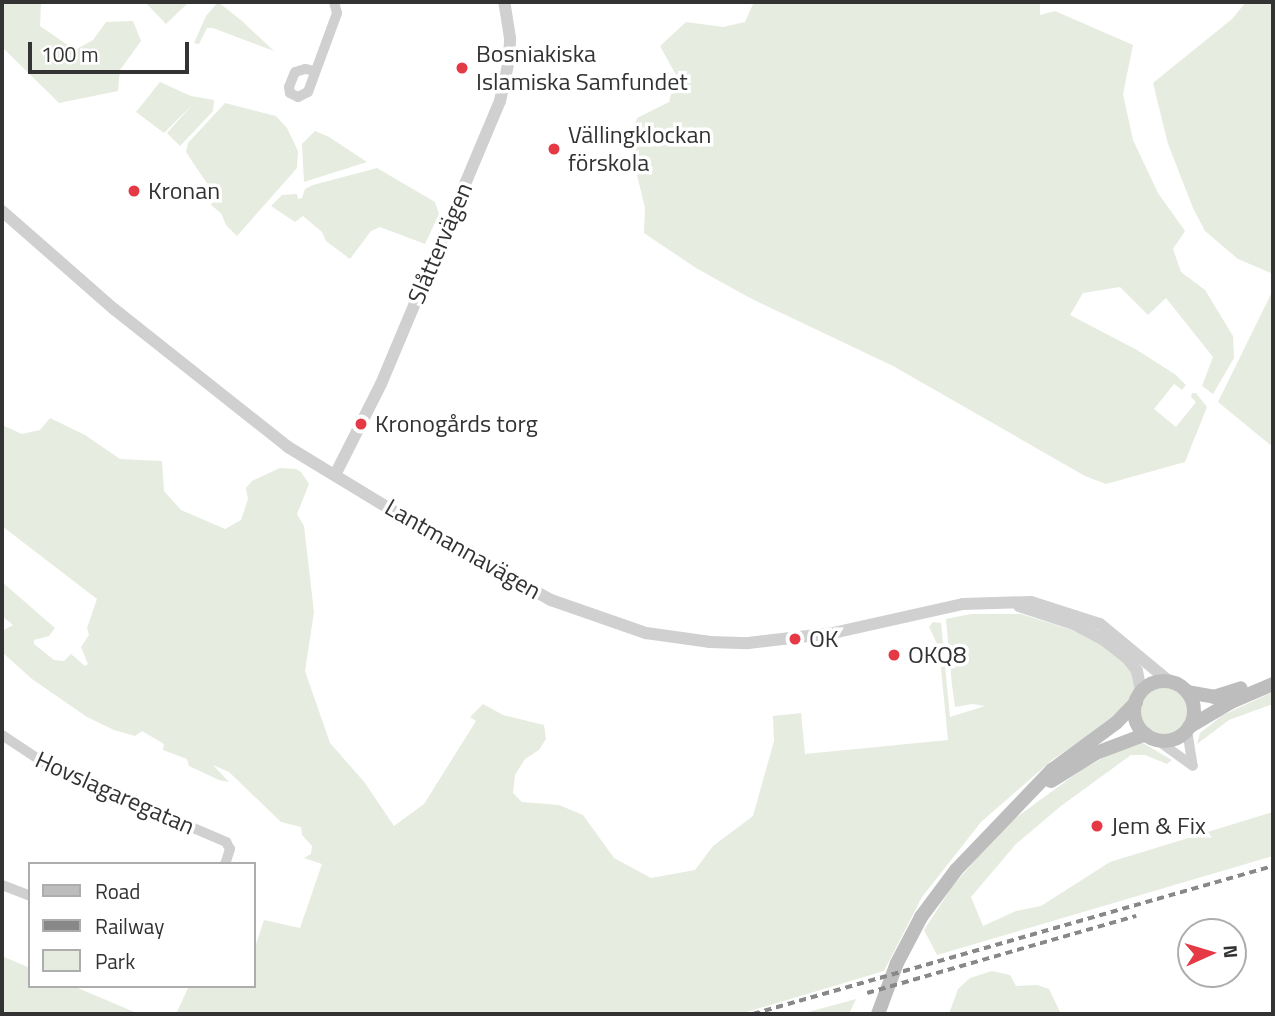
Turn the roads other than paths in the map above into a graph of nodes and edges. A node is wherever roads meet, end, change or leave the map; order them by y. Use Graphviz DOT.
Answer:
graph roads {
  1 [pos="334,2"];
  2 [pos="504,2"];
  3 [pos="314,71"];
  4 [pos="2,211"];
  5 [pos="335,475"];
  6 [pos="1012,603"];
  7 [pos="1170,682"];
  8 [pos="1273,682"];
  9 [pos="1187,692"];
  10 [pos="1139,697"];
  11 [pos="1188,728"];
  12 [pos="2,735"];
  13 [pos="1151,737"];
  14 [pos="1032,792"];
  15 [pos="226,862"];
  16 [pos="2,884"];
  17 [pos="28,896"];
  18 [pos="878,1014"];
  1 -- 3 [label="street"];
  2 -- 5 [label="street, Slåttervägen"];
  4 -- 5 [label="street, Lantmannavägen"];
  5 -- 6 [label="street, Lantmannavägen"];
  6 -- 7 [label="street, Lantmannavägen"];
  6 -- 10 [label="street, Lantmannavägen"];
  7 -- 9 [label="main road"];
  7 -- 10 [label="main road"];
  8 -- 9 [label="main road"];
  8 -- 11 [label="main road"];
  9 -- 11 [label="main road"];
  10 -- 13 [label="main road"];
  10 -- 14 [label="main road"];
  11 -- 13 [label="main road"];
  11 -- 13 [label="street"];
  12 -- 15 [label="street, Hovslagaregatan"];
  13 -- 14 [label="main road"];
  14 -- 18 [label="main road"];
  16 -- 17 [label="street"];
}
